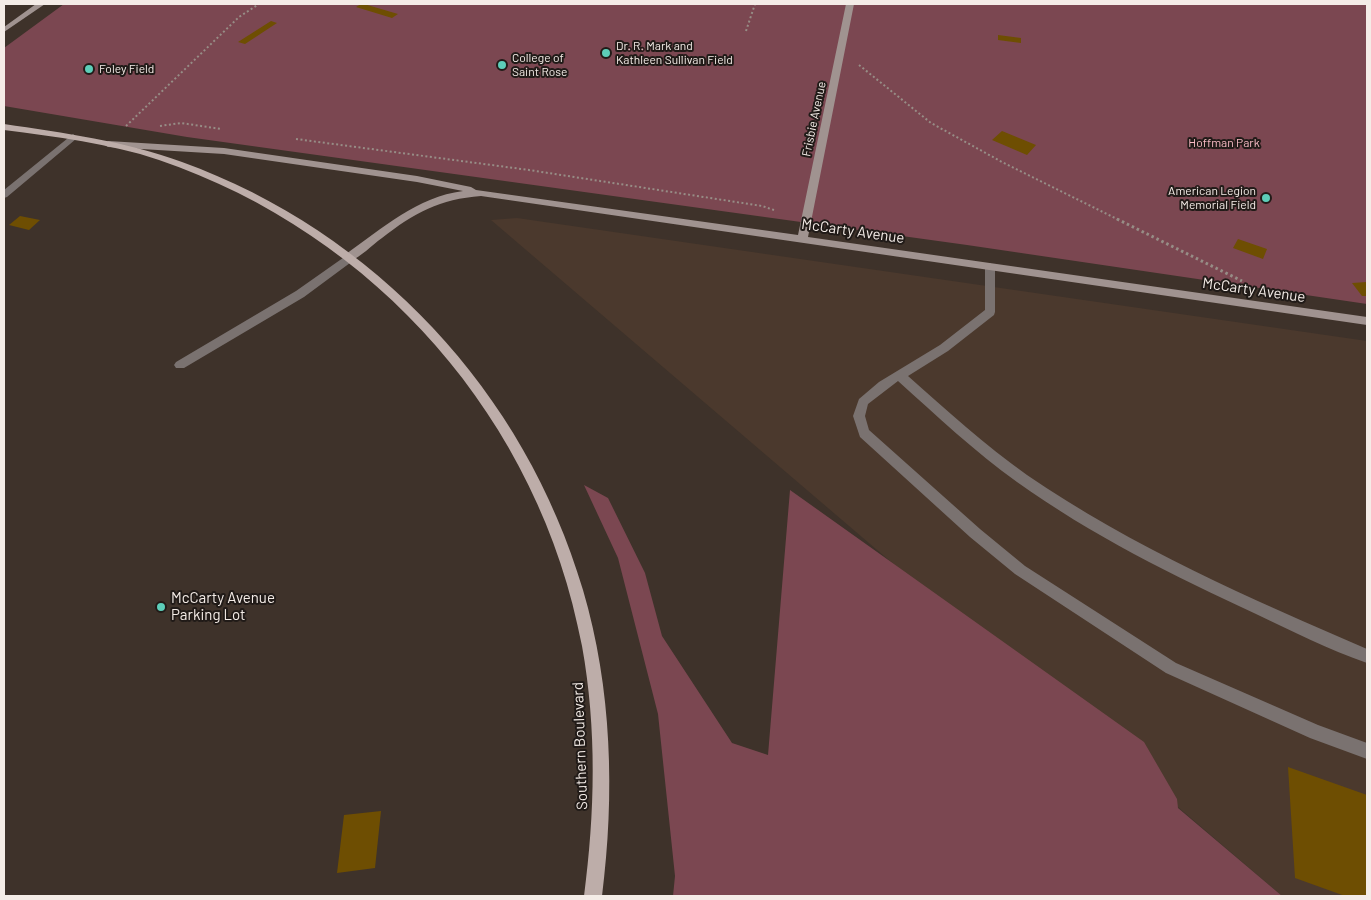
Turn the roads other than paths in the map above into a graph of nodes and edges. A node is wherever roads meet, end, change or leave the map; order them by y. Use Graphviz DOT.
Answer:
graph roads {
  1 [pos="41,4"];
  2 [pos="850,4"];
  3 [pos="4,30"];
  4 [pos="4,127"];
  5 [pos="73,137"];
  6 [pos="108,144"];
  7 [pos="480,193"];
  8 [pos="4,195"];
  9 [pos="802,239"];
  10 [pos="350,257"];
  11 [pos="990,266"];
  12 [pos="1367,321"];
  13 [pos="180,365"];
  14 [pos="899,375"];
  15 [pos="1367,656"];
  16 [pos="1367,751"];
  17 [pos="593,896"];
  1 -- 3 [label="street"];
  2 -- 9 [label="street, Frisbie Avenue"];
  4 -- 5 [label="main road"];
  5 -- 6 [label="main road, Southern Boulevard"];
  5 -- 8 [label="lane"];
  6 -- 7 [label="street"];
  6 -- 10 [label="main road, Southern Boulevard"];
  7 -- 9 [label="street, McCarty Avenue"];
  7 -- 10 [label="street, McCarty Avenue"];
  9 -- 11 [label="street, McCarty Avenue"];
  10 -- 13 [label="lane"];
  10 -- 17 [label="main road, Southern Boulevard"];
  11 -- 12 [label="street, McCarty Avenue"];
  11 -- 14 [label="lane"];
  14 -- 15 [label="lane"];
  14 -- 16 [label="lane"];
}
